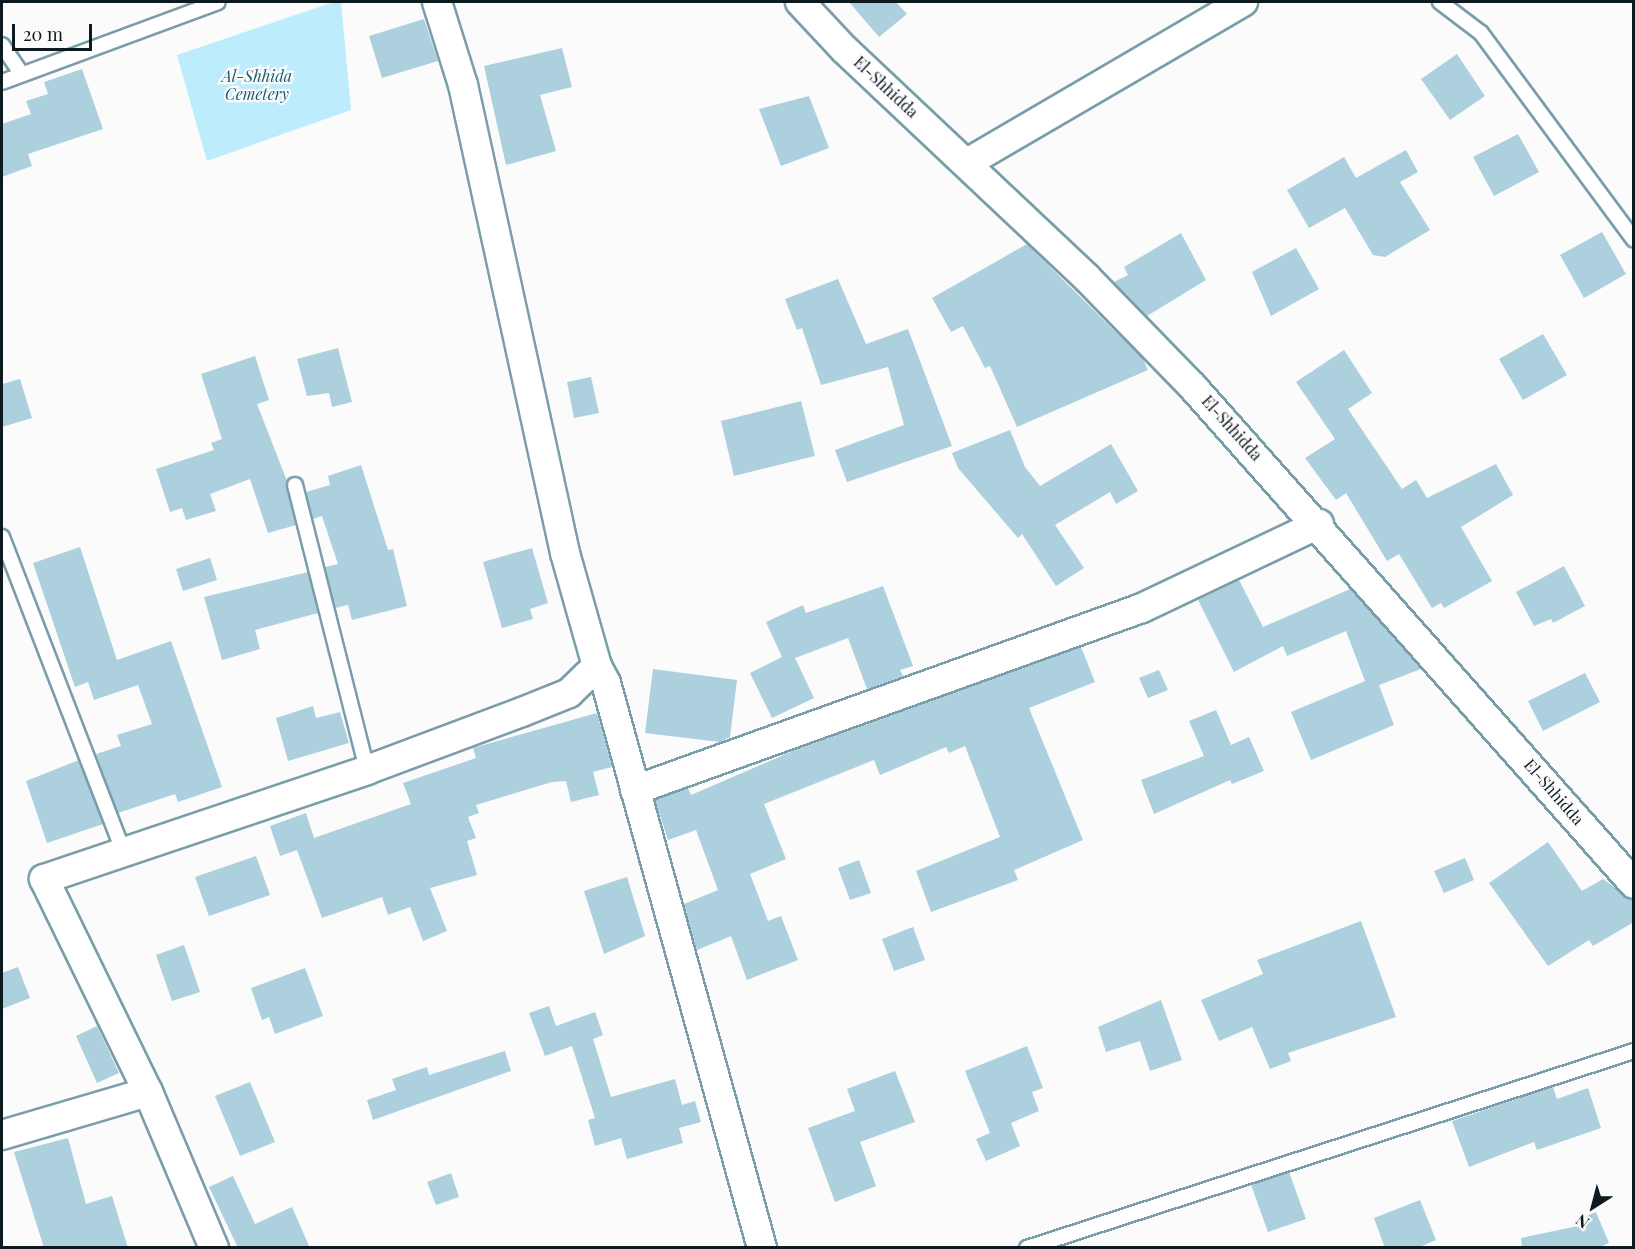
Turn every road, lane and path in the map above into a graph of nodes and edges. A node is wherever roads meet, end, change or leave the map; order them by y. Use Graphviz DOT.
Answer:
graph roads {
  1 [pos="218,2"];
  2 [pos="437,2"];
  3 [pos="800,2"];
  4 [pos="1243,2"];
  5 [pos="1440,2"];
  6 [pos="2,45"];
  7 [pos="20,72"];
  8 [pos="2,82"];
  9 [pos="968,163"];
  10 [pos="1634,240"];
  11 [pos="295,485"];
  12 [pos="1319,524"];
  13 [pos="2,537"];
  14 [pos="597,666"];
  15 [pos="367,770"];
  16 [pos="634,790"];
  17 [pos="123,850"];
  18 [pos="1634,884"];
  19 [pos="1634,1051"];
  20 [pos="148,1092"];
  21 [pos="2,1135"];
  22 [pos="214,1248"];
  23 [pos="762,1248"];
  24 [pos="1027,1248"];
  1 -- 7 [label="lane"];
  2 -- 14 [label="street"];
  3 -- 9 [label="street, El-Shhidda"];
  4 -- 9 [label="street"];
  5 -- 10 [label="lane"];
  6 -- 7 [label="lane"];
  7 -- 8 [label="lane"];
  9 -- 12 [label="street, El-Shhidda"];
  11 -- 15 [label="lane"];
  12 -- 16 [label="street"];
  12 -- 18 [label="street, El-Shhidda"];
  13 -- 17 [label="lane"];
  14 -- 15 [label="street"];
  14 -- 16 [label="street"];
  15 -- 17 [label="street"];
  16 -- 23 [label="street"];
  17 -- 20 [label="street"];
  19 -- 24 [label="lane"];
  20 -- 21 [label="street"];
  20 -- 22 [label="street"];
}
